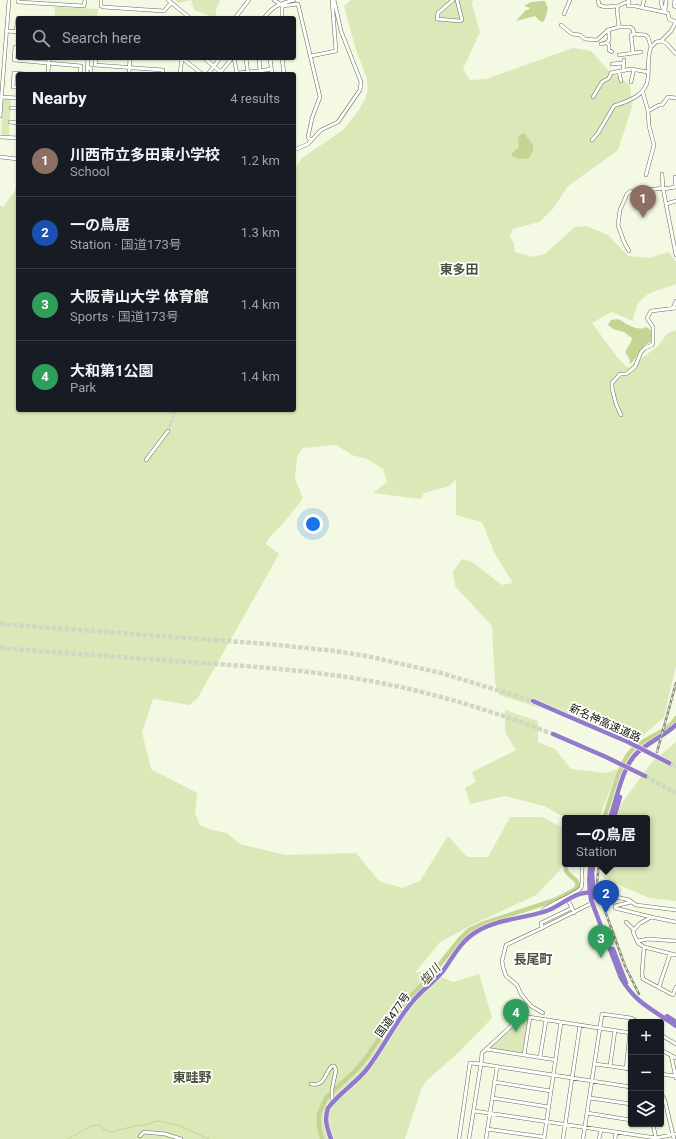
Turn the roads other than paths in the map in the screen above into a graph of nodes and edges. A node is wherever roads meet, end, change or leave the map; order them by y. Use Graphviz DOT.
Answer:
graph roads {
  1 [pos="9,0"];
  2 [pos="18,0"];
  3 [pos="54,0"];
  4 [pos="85,0"];
  5 [pos="101,0"];
  6 [pos="168,0"];
  7 [pos="249,0"];
  8 [pos="274,0"];
  9 [pos="294,0"];
  10 [pos="333,0"];
  11 [pos="453,0"];
  12 [pos="457,0"];
  13 [pos="570,0"];
  14 [pos="598,0"];
  15 [pos="644,0"];
  16 [pos="661,0"];
  17 [pos="666,0"];
  18 [pos="676,0"];
  19 [pos="629,1"];
  20 [pos="171,3"];
  21 [pos="54,4"];
  22 [pos="568,4"];
  23 [pos="281,5"];
  24 [pos="618,6"];
  25 [pos="572,7"];
  26 [pos="676,7"];
  27 [pos="642,8"];
  28 [pos="664,12"];
  29 [pos="564,14"];
  30 [pos="187,16"];
  31 [pos="237,16"];
  32 [pos="266,16"];
  33 [pos="282,16"];
  34 [pos="676,22"];
  35 [pos="562,25"];
  36 [pos="619,28"];
  37 [pos="608,30"];
  38 [pos="7,31"];
  39 [pos="16,32"];
  40 [pos="634,34"];
  41 [pos="661,41"];
  42 [pos="607,43"];
  43 [pos="601,44"];
  44 [pos="16,47"];
  45 [pos="651,47"];
  46 [pos="612,52"];
  47 [pos="641,52"];
  48 [pos="633,53"];
  49 [pos="676,54"];
  50 [pos="619,55"];
  51 [pos="311,56"];
  52 [pos="16,60"];
  53 [pos="16,60"];
  54 [pos="49,60"];
  55 [pos="88,60"];
  56 [pos="96,60"];
  57 [pos="130,60"];
  58 [pos="182,60"];
  59 [pos="184,60"];
  60 [pos="206,60"];
  61 [pos="218,60"];
  62 [pos="231,60"];
  63 [pos="234,60"];
  64 [pos="246,60"];
  65 [pos="259,60"];
  66 [pos="270,60"];
  67 [pos="282,60"];
  68 [pos="612,64"];
  69 [pos="214,66"];
  70 [pos="88,67"];
  71 [pos="129,68"];
  72 [pos="271,69"];
  73 [pos="634,69"];
  74 [pos="260,71"];
  75 [pos="48,72"];
  76 [pos="80,72"];
  77 [pos="87,72"];
  78 [pos="91,72"];
  79 [pos="129,72"];
  80 [pos="162,72"];
  81 [pos="180,72"];
  82 [pos="200,72"];
  83 [pos="210,72"];
  84 [pos="220,72"];
  85 [pos="222,72"];
  86 [pos="236,72"];
  87 [pos="248,72"];
  88 [pos="254,72"];
  89 [pos="272,72"];
  90 [pos="284,72"];
  91 [pos="621,72"];
  92 [pos="648,72"];
  93 [pos="16,73"];
  94 [pos="2,74"];
  95 [pos="621,81"];
  96 [pos="631,82"];
  97 [pos="16,87"];
  98 [pos="642,93"];
  99 [pos="1,97"];
  100 [pos="594,97"];
  101 [pos="16,98"];
  102 [pos="676,98"];
  103 [pos="11,108"];
  104 [pos="16,108"];
  105 [pos="648,111"];
  106 [pos="0,116"];
  107 [pos="10,122"];
  108 [pos="16,123"];
  109 [pos="0,136"];
  110 [pos="16,138"];
  111 [pos="592,140"];
  112 [pos="311,141"];
  113 [pos="296,149"];
  114 [pos="0,158"];
  115 [pos="16,159"];
  116 [pos="662,174"];
  117 [pos="646,175"];
  118 [pos="675,177"];
  119 [pos="663,188"];
  120 [pos="676,201"];
  121 [pos="666,204"];
  122 [pos="629,251"];
  123 [pos="676,255"];
  124 [pos="676,301"];
  125 [pos="675,308"];
  126 [pos="621,415"];
  127 [pos="168,432"];
  128 [pos="146,460"];
  129 [pos="533,701"];
  130 [pos="676,725"];
  131 [pos="676,729"];
  132 [pos="553,734"];
  133 [pos="669,763"];
  134 [pos="645,776"];
  135 [pos="611,815"];
  136 [pos="615,815"];
  137 [pos="582,867"];
  138 [pos="590,867"];
  139 [pos="593,867"];
  140 [pos="592,894"];
  141 [pos="568,900"];
  142 [pos="631,902"];
  143 [pos="592,903"];
  144 [pos="572,908"];
  145 [pos="676,910"];
  146 [pos="541,912"];
  147 [pos="574,913"];
  148 [pos="651,917"];
  149 [pos="626,922"];
  150 [pos="676,922"];
  151 [pos="542,928"];
  152 [pos="634,930"];
  153 [pos="676,940"];
  154 [pos="638,941"];
  155 [pos="644,947"];
  156 [pos="670,954"];
  157 [pos="676,955"];
  158 [pos="659,987"];
  159 [pos="676,988"];
  160 [pos="674,996"];
  161 [pos="543,1013"];
  162 [pos="530,1017"];
  163 [pos="633,1019"];
  164 [pos="546,1020"];
  165 [pos="561,1022"];
  166 [pos="676,1022"];
  167 [pos="580,1025"];
  168 [pos="676,1026"];
  169 [pos="600,1028"];
  170 [pos="615,1030"];
  171 [pos="628,1032"];
  172 [pos="664,1037"];
  173 [pos="676,1044"];
  174 [pos="486,1049"];
  175 [pos="664,1052"];
  176 [pos="628,1054"];
  177 [pos="524,1055"];
  178 [pos="671,1055"];
  179 [pos="540,1057"];
  180 [pos="676,1058"];
  181 [pos="556,1060"];
  182 [pos="481,1064"];
  183 [pos="595,1064"];
  184 [pos="610,1066"];
  185 [pos="497,1067"];
  186 [pos="626,1068"];
  187 [pos="553,1075"];
  188 [pos="664,1075"];
  189 [pos="676,1077"];
  190 [pos="572,1078"];
  191 [pos="592,1081"];
  192 [pos="494,1082"];
  193 [pos="311,1084"];
  194 [pos="628,1087"];
  195 [pos="551,1091"];
  196 [pos="492,1098"];
  197 [pos="590,1098"];
  198 [pos="332,1102"];
  199 [pos="664,1102"];
  200 [pos="628,1104"];
  201 [pos="549,1107"];
  202 [pos="474,1111"];
  203 [pos="490,1113"];
  204 [pos="587,1113"];
  205 [pos="628,1120"];
  206 [pos="546,1122"];
  207 [pos="566,1125"];
  208 [pos="654,1127"];
  209 [pos="585,1128"];
  210 [pos="487,1129"];
  211 [pos="601,1130"];
  212 [pos="616,1132"];
  213 [pos="674,1134"];
  214 [pos="633,1135"];
  215 [pos="140,1136"];
  216 [pos="544,1138"];
  217 [pos="656,1138"];
  218 [pos="181,1139"];
  219 [pos="331,1139"];
  220 [pos="459,1139"];
  221 [pos="469,1139"];
  222 [pos="486,1139"];
  223 [pos="563,1139"];
  224 [pos="584,1139"];
  225 [pos="599,1139"];
  226 [pos="615,1139"];
  227 [pos="632,1139"];
  228 [pos="674,1139"];
  1 -- 38 [label="street"];
  2 -- 21 [label="street"];
  3 -- 21 [label="street"];
  4 -- 21 [label="street"];
  5 -- 20 [label="street"];
  6 -- 20 [label="street"];
  7 -- 31 [label="street"];
  8 -- 23 [label="street"];
  9 -- 23 [label="street"];
  10 -- 51 [label="street"];
  10 -- 112 [label="street"];
  11 -- 12 [label="street"];
  13 -- 22 [label="street"];
  14 -- 24 [label="street"];
  15 -- 27 [label="street"];
  16 -- 28 [label="street"];
  17 -- 28 [label="street"];
  18 -- 26 [label="street"];
  19 -- 24 [label="street"];
  19 -- 27 [label="street"];
  20 -- 30 [label="street"];
  22 -- 25 [label="street"];
  22 -- 29 [label="street"];
  23 -- 32 [label="street"];
  23 -- 33 [label="street"];
  23 -- 51 [label="street"];
  24 -- 36 [label="street"];
  27 -- 28 [label="street"];
  28 -- 34 [label="street"];
  34 -- 41 [label="street"];
  35 -- 37 [label="street"];
  36 -- 37 [label="street"];
  36 -- 40 [label="street"];
  37 -- 42 [label="street"];
  38 -- 39 [label="street"];
  38 -- 94 [label="street"];
  40 -- 45 [label="street"];
  40 -- 48 [label="street"];
  41 -- 45 [label="street"];
  41 -- 49 [label="street"];
  42 -- 43 [label="street"];
  42 -- 46 [label="street"];
  44 -- 52 [label="street"];
  45 -- 92 [label="street"];
  47 -- 48 [label="street"];
  48 -- 50 [label="street"];
  51 -- 112 [label="street"];
  53 -- 54 [label="street"];
  54 -- 75 [label="street"];
  54 -- 76 [label="street"];
  55 -- 70 [label="street"];
  56 -- 71 [label="street"];
  57 -- 71 [label="street"];
  58 -- 81 [label="street"];
  59 -- 82 [label="street"];
  60 -- 69 [label="street"];
  61 -- 69 [label="street"];
  62 -- 85 [label="street"];
  63 -- 86 [label="street"];
  64 -- 87 [label="street"];
  65 -- 74 [label="street"];
  66 -- 72 [label="street"];
  67 -- 90 [label="street"];
  68 -- 91 [label="street"];
  69 -- 83 [label="street"];
  69 -- 84 [label="street"];
  70 -- 77 [label="street"];
  70 -- 78 [label="street"];
  71 -- 79 [label="street"];
  71 -- 80 [label="street"];
  72 -- 74 [label="street"];
  72 -- 89 [label="street"];
  73 -- 91 [label="street"];
  73 -- 92 [label="street"];
  73 -- 96 [label="street"];
  74 -- 88 [label="street"];
  91 -- 95 [label="street"];
  91 -- 100 [label="street"];
  92 -- 98 [label="street"];
  93 -- 97 [label="street"];
  94 -- 99 [label="street"];
  98 -- 105 [label="street"];
  98 -- 111 [label="street"];
  99 -- 101 [label="street"];
  99 -- 106 [label="street"];
  102 -- 105 [label="street"];
  103 -- 104 [label="street"];
  105 -- 117 [label="street"];
  107 -- 108 [label="street"];
  109 -- 110 [label="street"];
  112 -- 113 [label="street"];
  114 -- 115 [label="street"];
  116 -- 119 [label="street"];
  118 -- 119 [label="street"];
  119 -- 121 [label="street"];
  119 -- 122 [label="street"];
  120 -- 121 [label="street"];
  121 -- 123 [label="street"];
  124 -- 125 [label="street"];
  125 -- 126 [label="street"];
  127 -- 128 [label="street"];
  129 -- 133 [label="highway, 新名神高速道路, bridge"];
  130 -- 135 [label="highway"];
  131 -- 136 [label="highway"];
  132 -- 134 [label="highway, bridge"];
  137 -- 146 [label="street"];
  138 -- 140 [label="highway"];
  139 -- 140 [label="highway"];
  140 -- 141 [label="highway, 国道477号"];
  140 -- 142 [label="street"];
  140 -- 143 [label="highway"];
  140 -- 166 [label="highway"];
  141 -- 144 [label="street"];
  141 -- 146 [label="highway, 国道477号"];
  142 -- 145 [label="street"];
  142 -- 148 [label="street"];
  143 -- 147 [label="street"];
  143 -- 168 [label="highway"];
  144 -- 147 [label="street"];
  144 -- 151 [label="street"];
  146 -- 198 [label="highway, 国道477号"];
  147 -- 151 [label="street"];
  148 -- 150 [label="street"];
  148 -- 152 [label="street"];
  149 -- 152 [label="street"];
  151 -- 161 [label="street"];
  152 -- 154 [label="street"];
  153 -- 154 [label="street"];
  154 -- 155 [label="street"];
  155 -- 156 [label="street"];
  155 -- 158 [label="street"];
  156 -- 157 [label="street"];
  156 -- 158 [label="street"];
  158 -- 160 [label="street"];
  159 -- 160 [label="street"];
  162 -- 164 [label="street"];
  162 -- 174 [label="street"];
  162 -- 177 [label="street"];
  163 -- 169 [label="street"];
  164 -- 165 [label="street"];
  164 -- 179 [label="street"];
  165 -- 167 [label="street"];
  165 -- 181 [label="street"];
  167 -- 169 [label="street"];
  167 -- 190 [label="street"];
  169 -- 170 [label="street"];
  169 -- 183 [label="street"];
  170 -- 171 [label="street"];
  170 -- 184 [label="street"];
  172 -- 173 [label="street"];
  174 -- 177 [label="street"];
  174 -- 182 [label="street"];
  175 -- 178 [label="street"];
  176 -- 186 [label="street"];
  177 -- 179 [label="street"];
  178 -- 180 [label="street"];
  178 -- 189 [label="street"];
  179 -- 181 [label="street"];
  181 -- 187 [label="street"];
  182 -- 185 [label="street"];
  182 -- 202 [label="street"];
  182 -- 220 [label="street"];
  183 -- 184 [label="street"];
  183 -- 191 [label="street"];
  184 -- 186 [label="street"];
  185 -- 187 [label="street"];
  185 -- 192 [label="street"];
  187 -- 190 [label="street"];
  187 -- 195 [label="street"];
  188 -- 189 [label="street"];
  190 -- 191 [label="street"];
  190 -- 207 [label="street"];
  191 -- 194 [label="street"];
  191 -- 197 [label="street"];
  192 -- 195 [label="street"];
  192 -- 196 [label="street"];
  193 -- 198 [label="street"];
  195 -- 201 [label="street"];
  196 -- 201 [label="street"];
  196 -- 203 [label="street"];
  197 -- 200 [label="street"];
  197 -- 204 [label="street"];
  198 -- 219 [label="highway, 国道477号"];
  199 -- 213 [label="street"];
  201 -- 206 [label="street"];
  202 -- 203 [label="street"];
  202 -- 221 [label="street"];
  203 -- 206 [label="street"];
  203 -- 210 [label="street"];
  204 -- 205 [label="street"];
  204 -- 209 [label="street"];
  206 -- 207 [label="street"];
  206 -- 216 [label="street"];
  207 -- 209 [label="street"];
  207 -- 223 [label="street"];
  208 -- 217 [label="street"];
  209 -- 211 [label="street"];
  209 -- 224 [label="street"];
  210 -- 216 [label="street"];
  210 -- 222 [label="street"];
  211 -- 212 [label="street"];
  211 -- 225 [label="street"];
  212 -- 214 [label="street"];
  212 -- 226 [label="street"];
  213 -- 217 [label="street"];
  213 -- 228 [label="street"];
  214 -- 217 [label="street"];
  214 -- 227 [label="street"];
  215 -- 218 [label="street"];
}
